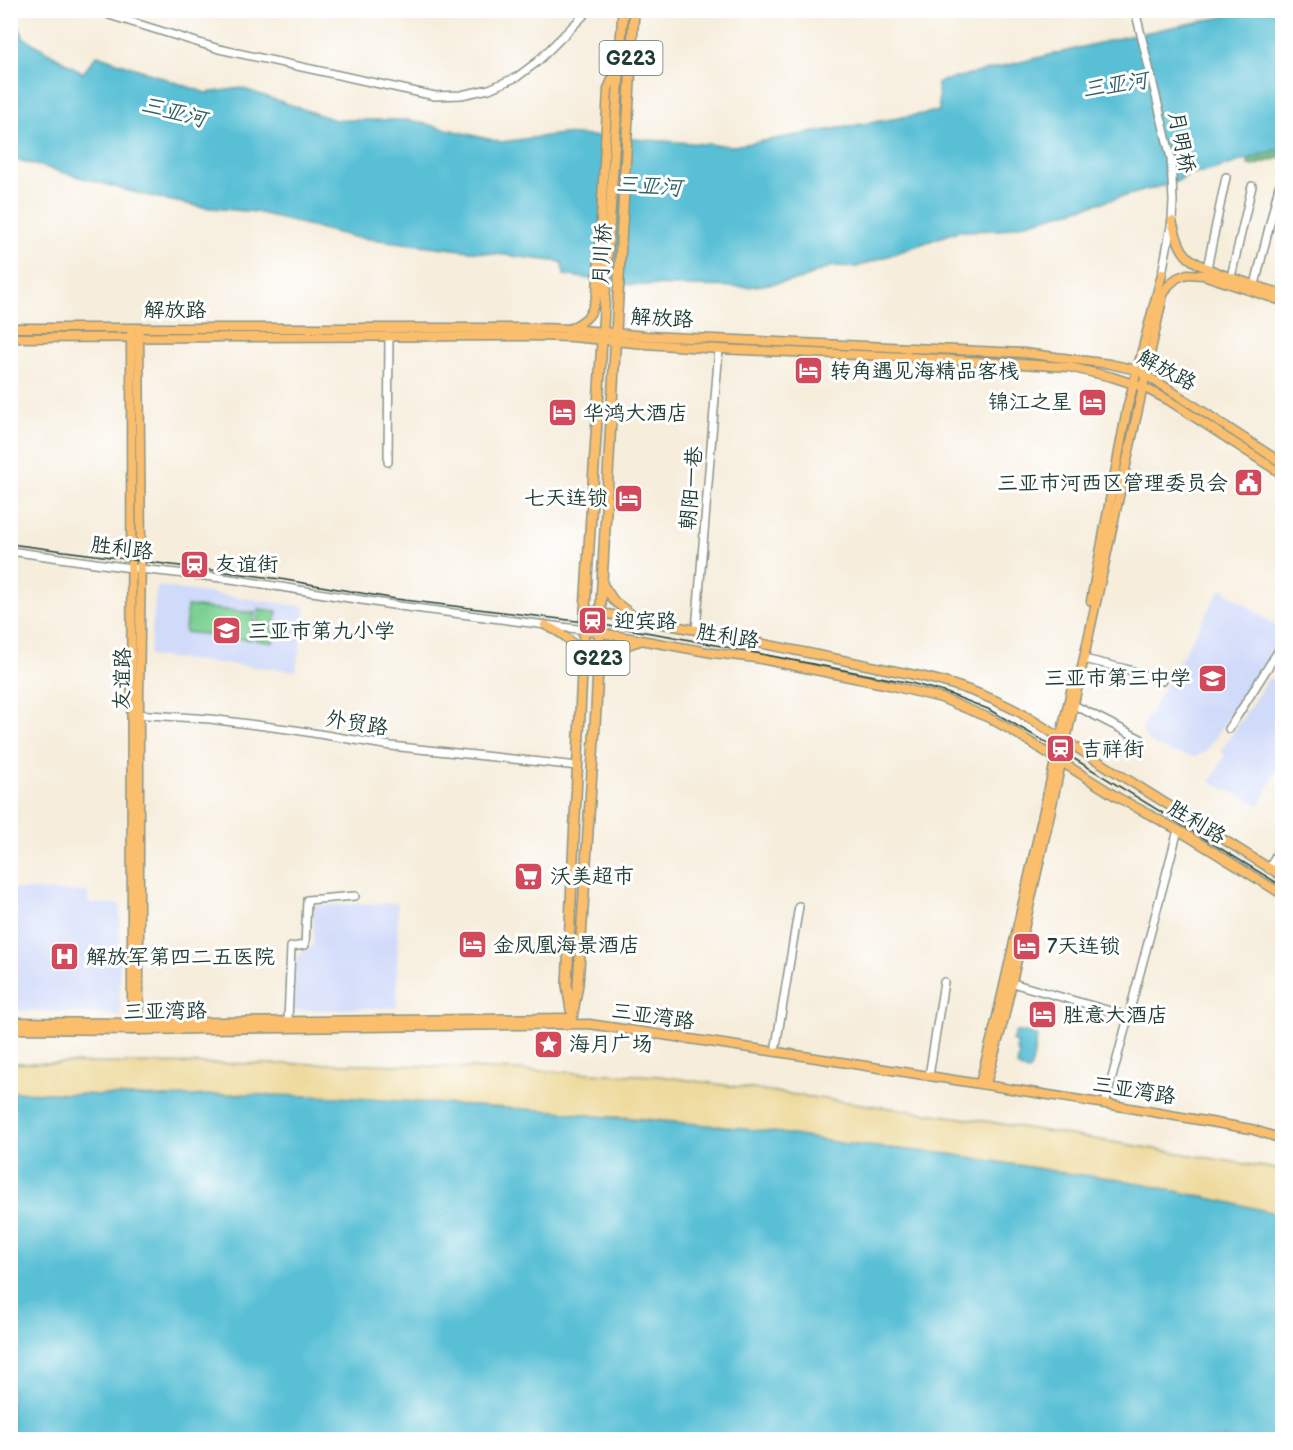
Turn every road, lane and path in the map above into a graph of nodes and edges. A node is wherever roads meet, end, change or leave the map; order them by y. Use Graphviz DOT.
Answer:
graph roads {
  1 [pos="589,10"];
  2 [pos="624,10"];
  3 [pos="634,10"];
  4 [pos="1135,10"];
  5 [pos="109,15"];
  6 [pos="621,59"];
  7 [pos="623,105"];
  8 [pos="1226,177"];
  9 [pos="1252,186"];
  10 [pos="1279,186"];
  11 [pos="1172,216"];
  12 [pos="1207,268"];
  13 [pos="1162,273"];
  14 [pos="1231,277"];
  15 [pos="1255,285"];
  16 [pos="1282,293"];
  17 [pos="601,295"];
  18 [pos="1282,301"];
  19 [pos="10,328"];
  20 [pos="135,328"];
  21 [pos="569,329"];
  22 [pos="389,336"];
  23 [pos="602,336"];
  24 [pos="615,337"];
  25 [pos="10,338"];
  26 [pos="135,338"];
  27 [pos="720,349"];
  28 [pos="1137,370"];
  29 [pos="1146,376"];
  30 [pos="1133,384"];
  31 [pos="1143,387"];
  32 [pos="388,462"];
  33 [pos="1282,463"];
  34 [pos="1282,474"];
  35 [pos="10,551"];
  36 [pos="131,568"];
  37 [pos="141,569"];
  38 [pos="602,582"];
  39 [pos="585,610"];
  40 [pos="600,613"];
  41 [pos="640,620"];
  42 [pos="545,625"];
  43 [pos="585,630"];
  44 [pos="696,630"];
  45 [pos="599,632"];
  46 [pos="643,640"];
  47 [pos="1282,645"];
  48 [pos="1084,659"];
  49 [pos="583,666"];
  50 [pos="598,671"];
  51 [pos="1162,681"];
  52 [pos="1074,705"];
  53 [pos="135,714"];
  54 [pos="1229,729"];
  55 [pos="1063,739"];
  56 [pos="1141,739"];
  57 [pos="1058,760"];
  58 [pos="578,766"];
  59 [pos="1178,830"];
  60 [pos="1282,843"];
  61 [pos="1269,868"];
  62 [pos="1282,876"];
  63 [pos="1282,894"];
  64 [pos="356,896"];
  65 [pos="799,906"];
  66 [pos="944,982"];
  67 [pos="1012,983"];
  68 [pos="1121,1014"];
  69 [pos="288,1021"];
  70 [pos="572,1021"];
  71 [pos="10,1022"];
  72 [pos="135,1026"];
  73 [pos="10,1029"];
  74 [pos="775,1052"];
  75 [pos="929,1076"];
  76 [pos="983,1084"];
  77 [pos="1105,1104"];
  78 [pos="1282,1139"];
  1 -- 5 [label="street"];
  2 -- 6 [label="highway, G223"];
  3 -- 7 [label="highway, G223"];
  4 -- 11 [label="street, 月明桥"];
  6 -- 7 [label="highway, G223"];
  6 -- 17 [label="main road"];
  7 -- 17 [label="highway, 月川桥 / G223"];
  7 -- 24 [label="highway, 月川桥 / G223"];
  8 -- 12 [label="street"];
  9 -- 14 [label="street"];
  10 -- 15 [label="street"];
  11 -- 12 [label="main road"];
  11 -- 13 [label="street, 月明桥"];
  12 -- 14 [label="main road"];
  13 -- 28 [label="main road"];
  14 -- 15 [label="main road"];
  15 -- 16 [label="main road"];
  17 -- 21 [label="main road"];
  17 -- 23 [label="highway, G223"];
  18 -- 29 [label="main road"];
  19 -- 20 [label="main road, 解放路"];
  20 -- 21 [label="main road, 解放路"];
  20 -- 26 [label="main road, 友谊路"];
  21 -- 23 [label="main road, 解放路"];
  22 -- 23 [label="main road, 解放路"];
  22 -- 26 [label="main road, 解放路"];
  22 -- 32 [label="street"];
  23 -- 24 [label="main road, 解放路"];
  23 -- 39 [label="highway, G223"];
  24 -- 27 [label="main road, 解放路"];
  24 -- 28 [label="main road, 解放路"];
  24 -- 38 [label="highway, G223"];
  25 -- 26 [label="main road, 解放路"];
  26 -- 36 [label="main road, 友谊路"];
  26 -- 37 [label="main road, 友谊路"];
  27 -- 30 [label="main road, 解放路"];
  27 -- 44 [label="street, 朝阳一巷"];
  28 -- 29 [label="main road, 解放路"];
  28 -- 30 [label="main road"];
  29 -- 31 [label="main road"];
  29 -- 33 [label="main road, 解放路"];
  30 -- 31 [label="main road, 解放路"];
  30 -- 55 [label="main road"];
  31 -- 34 [label="main road, 解放路"];
  31 -- 48 [label="main road"];
  35 -- 36 [label="street, 胜利路"];
  36 -- 37 [label="street, 胜利路"];
  36 -- 53 [label="main road, 友谊路"];
  37 -- 42 [label="street, 胜利路"];
  37 -- 53 [label="main road, 友谊路"];
  38 -- 40 [label="highway, G223"];
  38 -- 41 [label="main road"];
  39 -- 40 [label="main road, 胜利路"];
  39 -- 43 [label="highway, G223"];
  40 -- 41 [label="main road, 胜利路"];
  40 -- 45 [label="highway, G223"];
  41 -- 44 [label="main road, 胜利路"];
  42 -- 43 [label="street, 胜利路"];
  42 -- 49 [label="main road"];
  43 -- 45 [label="main road, 胜利路"];
  43 -- 49 [label="highway, G223"];
  44 -- 55 [label="main road, 胜利路"];
  45 -- 46 [label="main road, 胜利路"];
  45 -- 50 [label="highway, G223"];
  46 -- 50 [label="main road"];
  46 -- 57 [label="main road, 胜利路"];
  47 -- 54 [label="street"];
  48 -- 51 [label="street"];
  48 -- 52 [label="main road"];
  49 -- 58 [label="highway, G223"];
  50 -- 70 [label="highway, G223"];
  52 -- 55 [label="main road"];
  52 -- 56 [label="street"];
  53 -- 58 [label="street, 外贸路"];
  53 -- 72 [label="main road, 友谊路"];
  55 -- 57 [label="main road"];
  55 -- 61 [label="main road, 胜利路"];
  57 -- 59 [label="main road, 胜利路"];
  57 -- 67 [label="main road"];
  57 -- 76 [label="main road"];
  58 -- 70 [label="highway, G223"];
  59 -- 63 [label="main road, 胜利路"];
  59 -- 77 [label="street"];
  60 -- 61 [label="street"];
  61 -- 62 [label="main road, 胜利路"];
  64 -- 69 [label="street"];
  65 -- 74 [label="street"];
  66 -- 75 [label="street"];
  67 -- 68 [label="street"];
  67 -- 76 [label="main road"];
  69 -- 70 [label="main road, 三亚湾路"];
  69 -- 72 [label="main road, 三亚湾路"];
  70 -- 72 [label="main road, 三亚湾路"];
  70 -- 74 [label="main road, 三亚湾路"];
  71 -- 72 [label="main road, 三亚湾路"];
  72 -- 73 [label="main road, 三亚湾路"];
  74 -- 75 [label="main road, 三亚湾路"];
  75 -- 76 [label="main road, 三亚湾路"];
  76 -- 77 [label="main road, 三亚湾路"];
  77 -- 78 [label="main road, 三亚湾路"];
}
